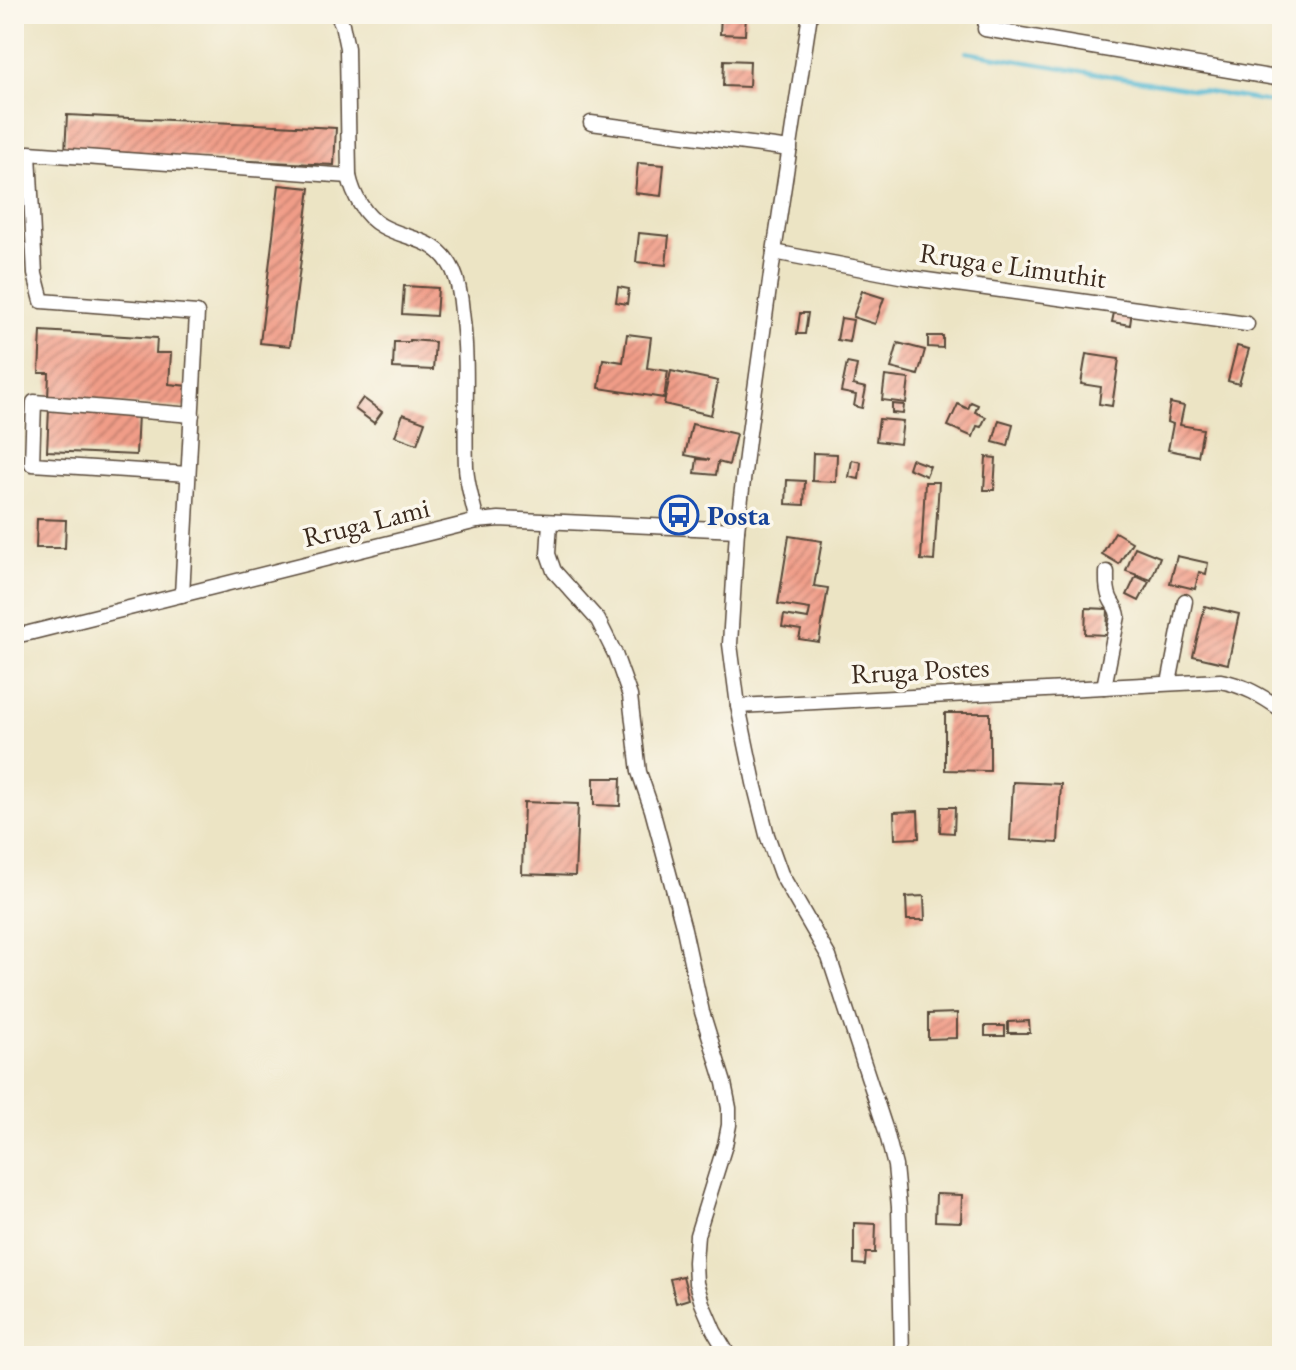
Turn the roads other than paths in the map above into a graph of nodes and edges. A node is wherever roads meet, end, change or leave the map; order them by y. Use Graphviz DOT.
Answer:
graph roads {
  1 [pos="337,14"];
  2 [pos="810,14"];
  3 [pos="987,14"];
  4 [pos="1282,79"];
  5 [pos="591,123"];
  6 [pos="790,149"];
  7 [pos="349,176"];
  8 [pos="774,252"];
  9 [pos="1247,324"];
  10 [pos="192,415"];
  11 [pos="188,474"];
  12 [pos="477,521"];
  13 [pos="550,522"];
  14 [pos="737,530"];
  15 [pos="1107,572"];
  16 [pos="182,595"];
  17 [pos="1185,601"];
  18 [pos="14,636"];
  19 [pos="1169,683"];
  20 [pos="1104,687"];
  21 [pos="738,706"];
  22 [pos="1282,710"];
  23 [pos="729,1356"];
  24 [pos="902,1356"];
  1 -- 7 [label="street"];
  2 -- 6 [label="street"];
  3 -- 4 [label="street"];
  5 -- 6 [label="street"];
  6 -- 8 [label="street"];
  7 -- 10 [label="street"];
  7 -- 12 [label="street"];
  8 -- 9 [label="street, Rruga e Limuthit"];
  8 -- 14 [label="street"];
  10 -- 11 [label="street"];
  10 -- 11 [label="street"];
  11 -- 16 [label="street"];
  12 -- 13 [label="street, Rruga Lami"];
  12 -- 16 [label="street, Rruga Lami"];
  13 -- 14 [label="street, Rruga Lami"];
  13 -- 23 [label="street"];
  14 -- 21 [label="street"];
  15 -- 20 [label="street"];
  16 -- 18 [label="street, Rruga Lami"];
  17 -- 19 [label="street"];
  19 -- 20 [label="street, Rruga Postes"];
  19 -- 22 [label="street, Rruga Postes"];
  20 -- 21 [label="street, Rruga Postes"];
  21 -- 24 [label="street"];
}
